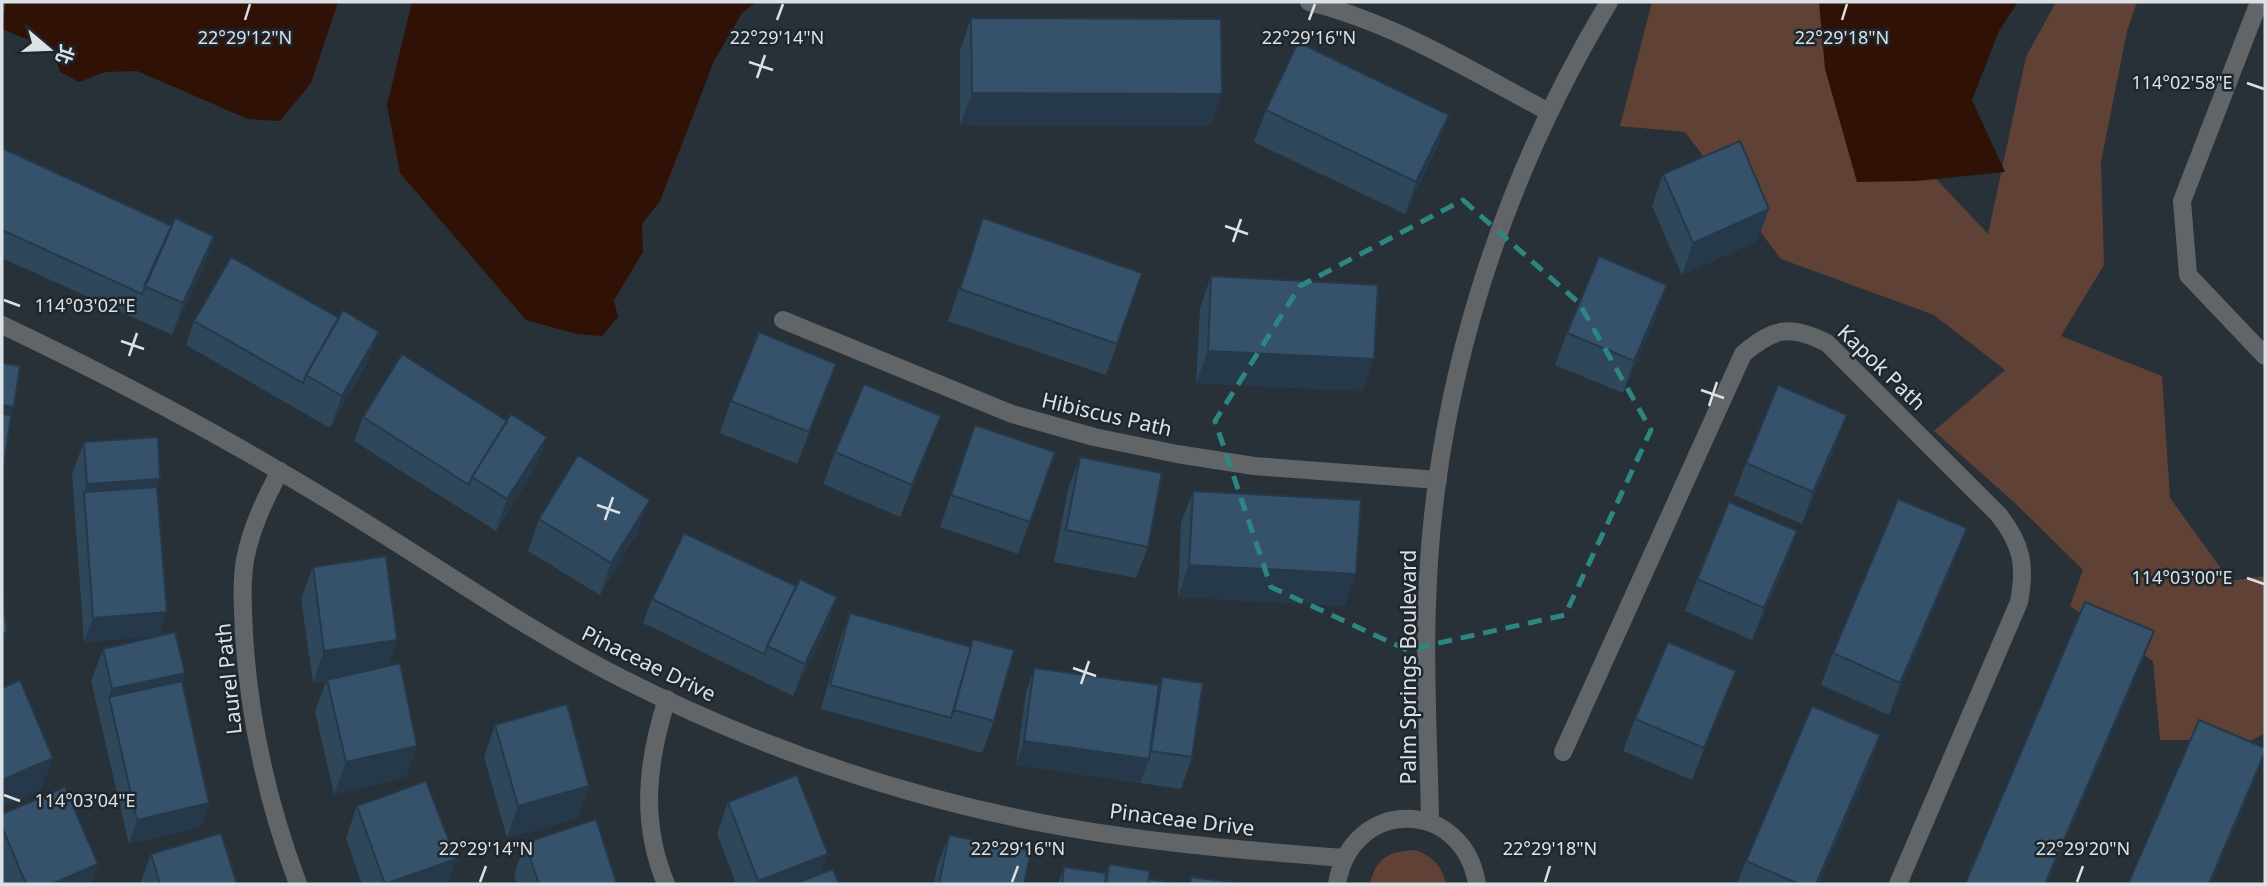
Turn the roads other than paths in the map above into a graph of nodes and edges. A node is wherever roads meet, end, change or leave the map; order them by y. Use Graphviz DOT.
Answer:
graph roads {
  1 [pos="1309,2"];
  2 [pos="1609,2"];
  3 [pos="2259,2"];
  4 [pos="1549,112"];
  5 [pos="783,320"];
  6 [pos="2,326"];
  7 [pos="2265,356"];
  8 [pos="280,471"];
  9 [pos="1438,480"];
  10 [pos="667,699"];
  11 [pos="1563,752"];
  12 [pos="1430,821"];
  13 [pos="1344,858"];
  14 [pos="298,884"];
  15 [pos="666,884"];
  16 [pos="1337,884"];
  17 [pos="1477,884"];
  18 [pos="1898,884"];
  1 -- 4 [label="street"];
  2 -- 4 [label="street, Palm Springs Boulevard"];
  3 -- 7 [label="street"];
  4 -- 9 [label="street, Palm Springs Boulevard"];
  5 -- 9 [label="street, Hibiscus Path"];
  6 -- 8 [label="street, Pinaceae Drive"];
  8 -- 10 [label="street, Pinaceae Drive"];
  8 -- 14 [label="street, Laurel Path"];
  9 -- 12 [label="street, Palm Springs Boulevard"];
  10 -- 13 [label="street, Pinaceae Drive"];
  10 -- 15 [label="street"];
  11 -- 18 [label="street, Kapok Path"];
  12 -- 13 [label="street"];
  12 -- 17 [label="street"];
  13 -- 16 [label="street"];
}
